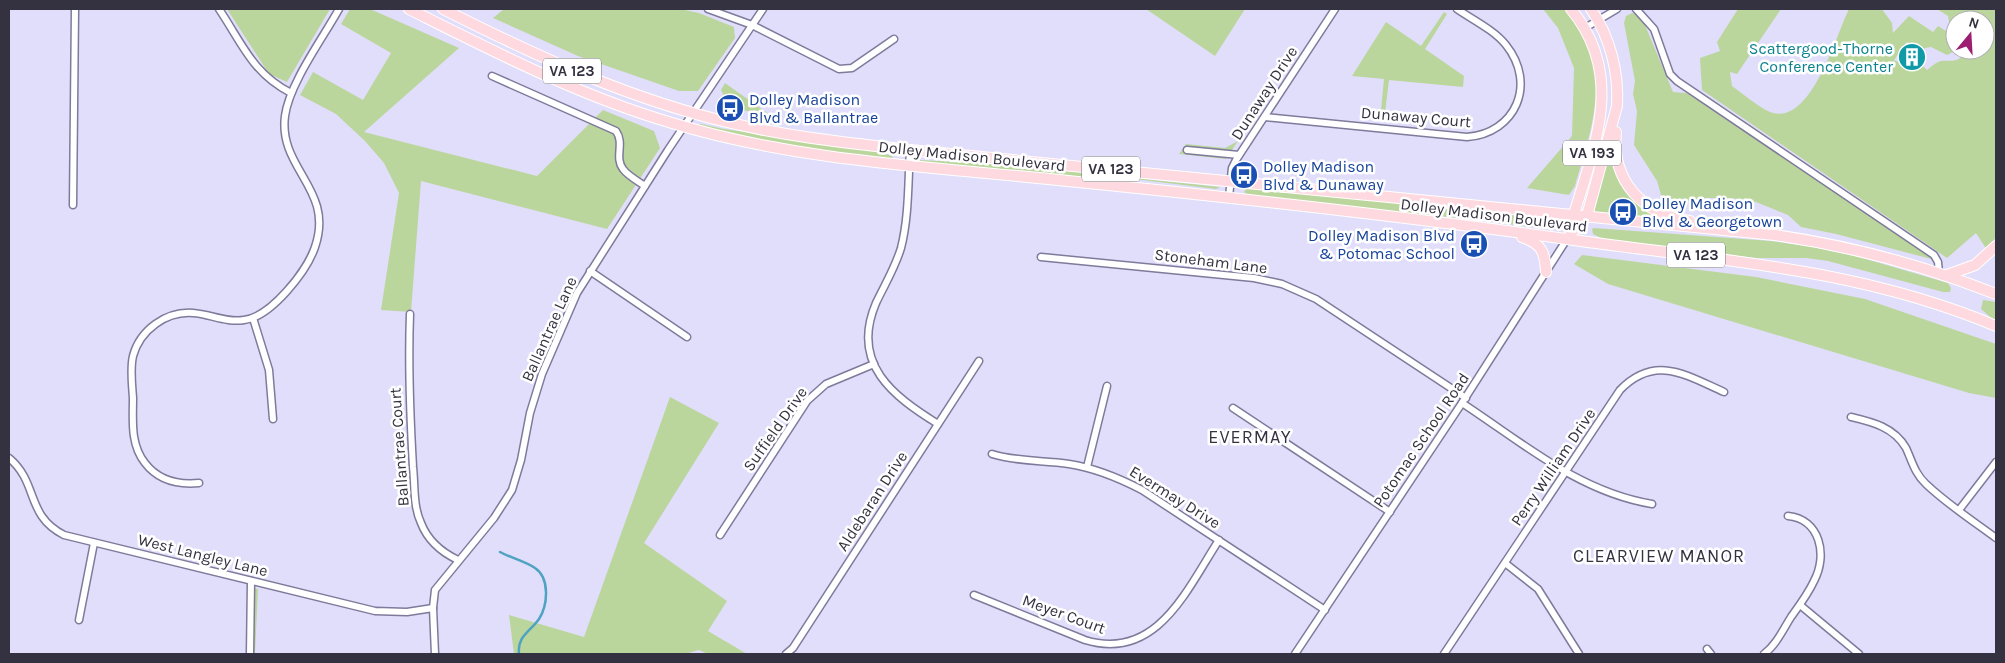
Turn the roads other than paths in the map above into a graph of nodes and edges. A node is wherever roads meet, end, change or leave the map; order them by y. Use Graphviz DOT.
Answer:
graph roads {
  1 [pos="75,9"];
  2 [pos="220,9"];
  3 [pos="339,9"];
  4 [pos="409,9"];
  5 [pos="443,9"];
  6 [pos="708,9"];
  7 [pos="763,9"];
  8 [pos="1335,9"];
  9 [pos="1457,9"];
  10 [pos="1571,9"];
  11 [pos="1591,9"];
  12 [pos="1617,9"];
  13 [pos="1636,9"];
  14 [pos="1598,21"];
  15 [pos="752,25"];
  16 [pos="1584,28"];
  17 [pos="894,39"];
  18 [pos="492,76"];
  19 [pos="291,93"];
  20 [pos="1617,106"];
  21 [pos="694,113"];
  22 [pos="1265,117"];
  23 [pos="684,127"];
  24 [pos="910,150"];
  25 [pos="1186,150"];
  26 [pos="1239,155"];
  27 [pos="909,165"];
  28 [pos="1231,182"];
  29 [pos="645,186"];
  30 [pos="1229,197"];
  31 [pos="73,204"];
  32 [pos="1574,216"];
  33 [pos="1585,217"];
  34 [pos="1505,231"];
  35 [pos="1748,232"];
  36 [pos="1567,239"];
  37 [pos="1996,246"];
  38 [pos="1041,257"];
  39 [pos="590,272"];
  40 [pos="1546,272"];
  41 [pos="1942,274"];
  42 [pos="1996,294"];
  43 [pos="410,314"];
  44 [pos="252,318"];
  45 [pos="1996,326"];
  46 [pos="687,337"];
  47 [pos="978,361"];
  48 [pos="874,364"];
  49 [pos="1107,386"];
  50 [pos="1724,392"];
  51 [pos="1464,401"];
  52 [pos="1233,408"];
  53 [pos="1851,417"];
  54 [pos="272,418"];
  55 [pos="938,424"];
  56 [pos="992,454"];
  57 [pos="9,458"];
  58 [pos="1996,462"];
  59 [pos="1087,467"];
  60 [pos="1566,472"];
  61 [pos="199,483"];
  62 [pos="1652,504"];
  63 [pos="1959,510"];
  64 [pos="1390,512"];
  65 [pos="1788,516"];
  66 [pos="720,535"];
  67 [pos="1996,538"];
  68 [pos="1219,540"];
  69 [pos="94,543"];
  70 [pos="458,560"];
  71 [pos="1505,563"];
  72 [pos="251,581"];
  73 [pos="974,595"];
  74 [pos="1800,605"];
  75 [pos="433,608"];
  76 [pos="1324,610"];
  77 [pos="79,620"];
  78 [pos="250,654"];
  79 [pos="435,654"];
  80 [pos="786,654"];
  81 [pos="1295,654"];
  82 [pos="1444,654"];
  83 [pos="1579,654"];
  84 [pos="1764,654"];
  85 [pos="1859,654"];
  1 -- 31 [label="street"];
  2 -- 19 [label="street"];
  3 -- 19 [label="street"];
  4 -- 23 [label="main road, Dolley Madison Boulevard / VA 123"];
  5 -- 21 [label="main road, Dolley Madison Boulevard / VA 123"];
  6 -- 15 [label="street"];
  7 -- 15 [label="street, Ballantrae Lane"];
  8 -- 22 [label="street, Dunaway Drive"];
  9 -- 22 [label="street, Dunaway Court"];
  10 -- 16 [label="main road, VA 193"];
  11 -- 14 [label="main road, VA 193"];
  12 -- 14 [label="street"];
  13 -- 41 [label="street"];
  14 -- 16 [label="street"];
  14 -- 20 [label="main road, VA 193"];
  15 -- 17 [label="street"];
  15 -- 21 [label="street, Ballantrae Lane"];
  16 -- 32 [label="main road, VA 193"];
  18 -- 29 [label="street"];
  19 -- 44 [label="street"];
  20 -- 33 [label="main road, VA 193"];
  20 -- 35 [label="main road"];
  21 -- 23 [label="street, Ballantrae Lane"];
  21 -- 24 [label="main road, Dolley Madison Boulevard / VA 123"];
  22 -- 26 [label="street, Dunaway Drive"];
  23 -- 27 [label="main road, Dolley Madison Boulevard / VA 123"];
  23 -- 29 [label="street, Ballantrae Lane"];
  24 -- 27 [label="street"];
  24 -- 28 [label="main road, Dolley Madison Boulevard / VA 123"];
  25 -- 26 [label="street"];
  26 -- 28 [label="street, Dunaway Drive"];
  27 -- 30 [label="main road, Dolley Madison Boulevard / VA 123"];
  27 -- 48 [label="street"];
  28 -- 30 [label="street, Dunaway Drive"];
  28 -- 32 [label="main road, Dolley Madison Boulevard / VA 123"];
  29 -- 39 [label="street, Ballantrae Lane"];
  30 -- 34 [label="main road, Dolley Madison Boulevard / VA 123"];
  32 -- 33 [label="main road, Dolley Madison Boulevard / VA 123"];
  32 -- 36 [label="main road, VA 193"];
  33 -- 35 [label="main road, Dolley Madison Boulevard / VA 123"];
  33 -- 36 [label="main road, VA 193"];
  34 -- 36 [label="main road, Dolley Madison Boulevard / VA 123"];
  34 -- 40 [label="main road"];
  35 -- 41 [label="main road, Dolley Madison Boulevard / VA 123"];
  36 -- 40 [label="street, Potomac School Road"];
  36 -- 45 [label="main road, Dolley Madison Boulevard / VA 123"];
  37 -- 41 [label="main road"];
  38 -- 51 [label="street, Stoneham Lane"];
  39 -- 46 [label="street"];
  39 -- 70 [label="street, Ballantrae Lane"];
  40 -- 51 [label="street, Potomac School Road"];
  41 -- 42 [label="main road, Dolley Madison Boulevard / VA 123"];
  43 -- 70 [label="street, Ballantrae Court"];
  44 -- 54 [label="street"];
  44 -- 61 [label="street"];
  47 -- 55 [label="street, Aldebaran Drive"];
  48 -- 55 [label="street"];
  48 -- 66 [label="street, Suffield Drive"];
  49 -- 59 [label="street"];
  50 -- 60 [label="street, Perry William Drive"];
  51 -- 60 [label="street, Stoneham Lane"];
  51 -- 64 [label="street, Potomac School Road"];
  52 -- 64 [label="street"];
  53 -- 63 [label="street"];
  55 -- 80 [label="street, Aldebaran Drive"];
  56 -- 59 [label="street, Evermay Drive"];
  57 -- 69 [label="street, West Langley Lane"];
  58 -- 63 [label="street"];
  59 -- 68 [label="street, Evermay Drive"];
  60 -- 62 [label="street, Stoneham Lane"];
  60 -- 71 [label="street, Perry William Drive"];
  63 -- 67 [label="street"];
  64 -- 76 [label="street, Potomac School Road"];
  65 -- 74 [label="street"];
  68 -- 73 [label="street, Meyer Court"];
  68 -- 76 [label="street, Evermay Drive"];
  69 -- 72 [label="street, West Langley Lane"];
  69 -- 77 [label="street"];
  70 -- 75 [label="street, Ballantrae Lane"];
  71 -- 82 [label="street, Perry William Drive"];
  71 -- 83 [label="street"];
  72 -- 75 [label="street, West Langley Lane"];
  72 -- 78 [label="street"];
  74 -- 84 [label="street"];
  74 -- 85 [label="street"];
  75 -- 79 [label="street, Ballantrae Lane"];
  76 -- 81 [label="street, Potomac School Road"];
}
